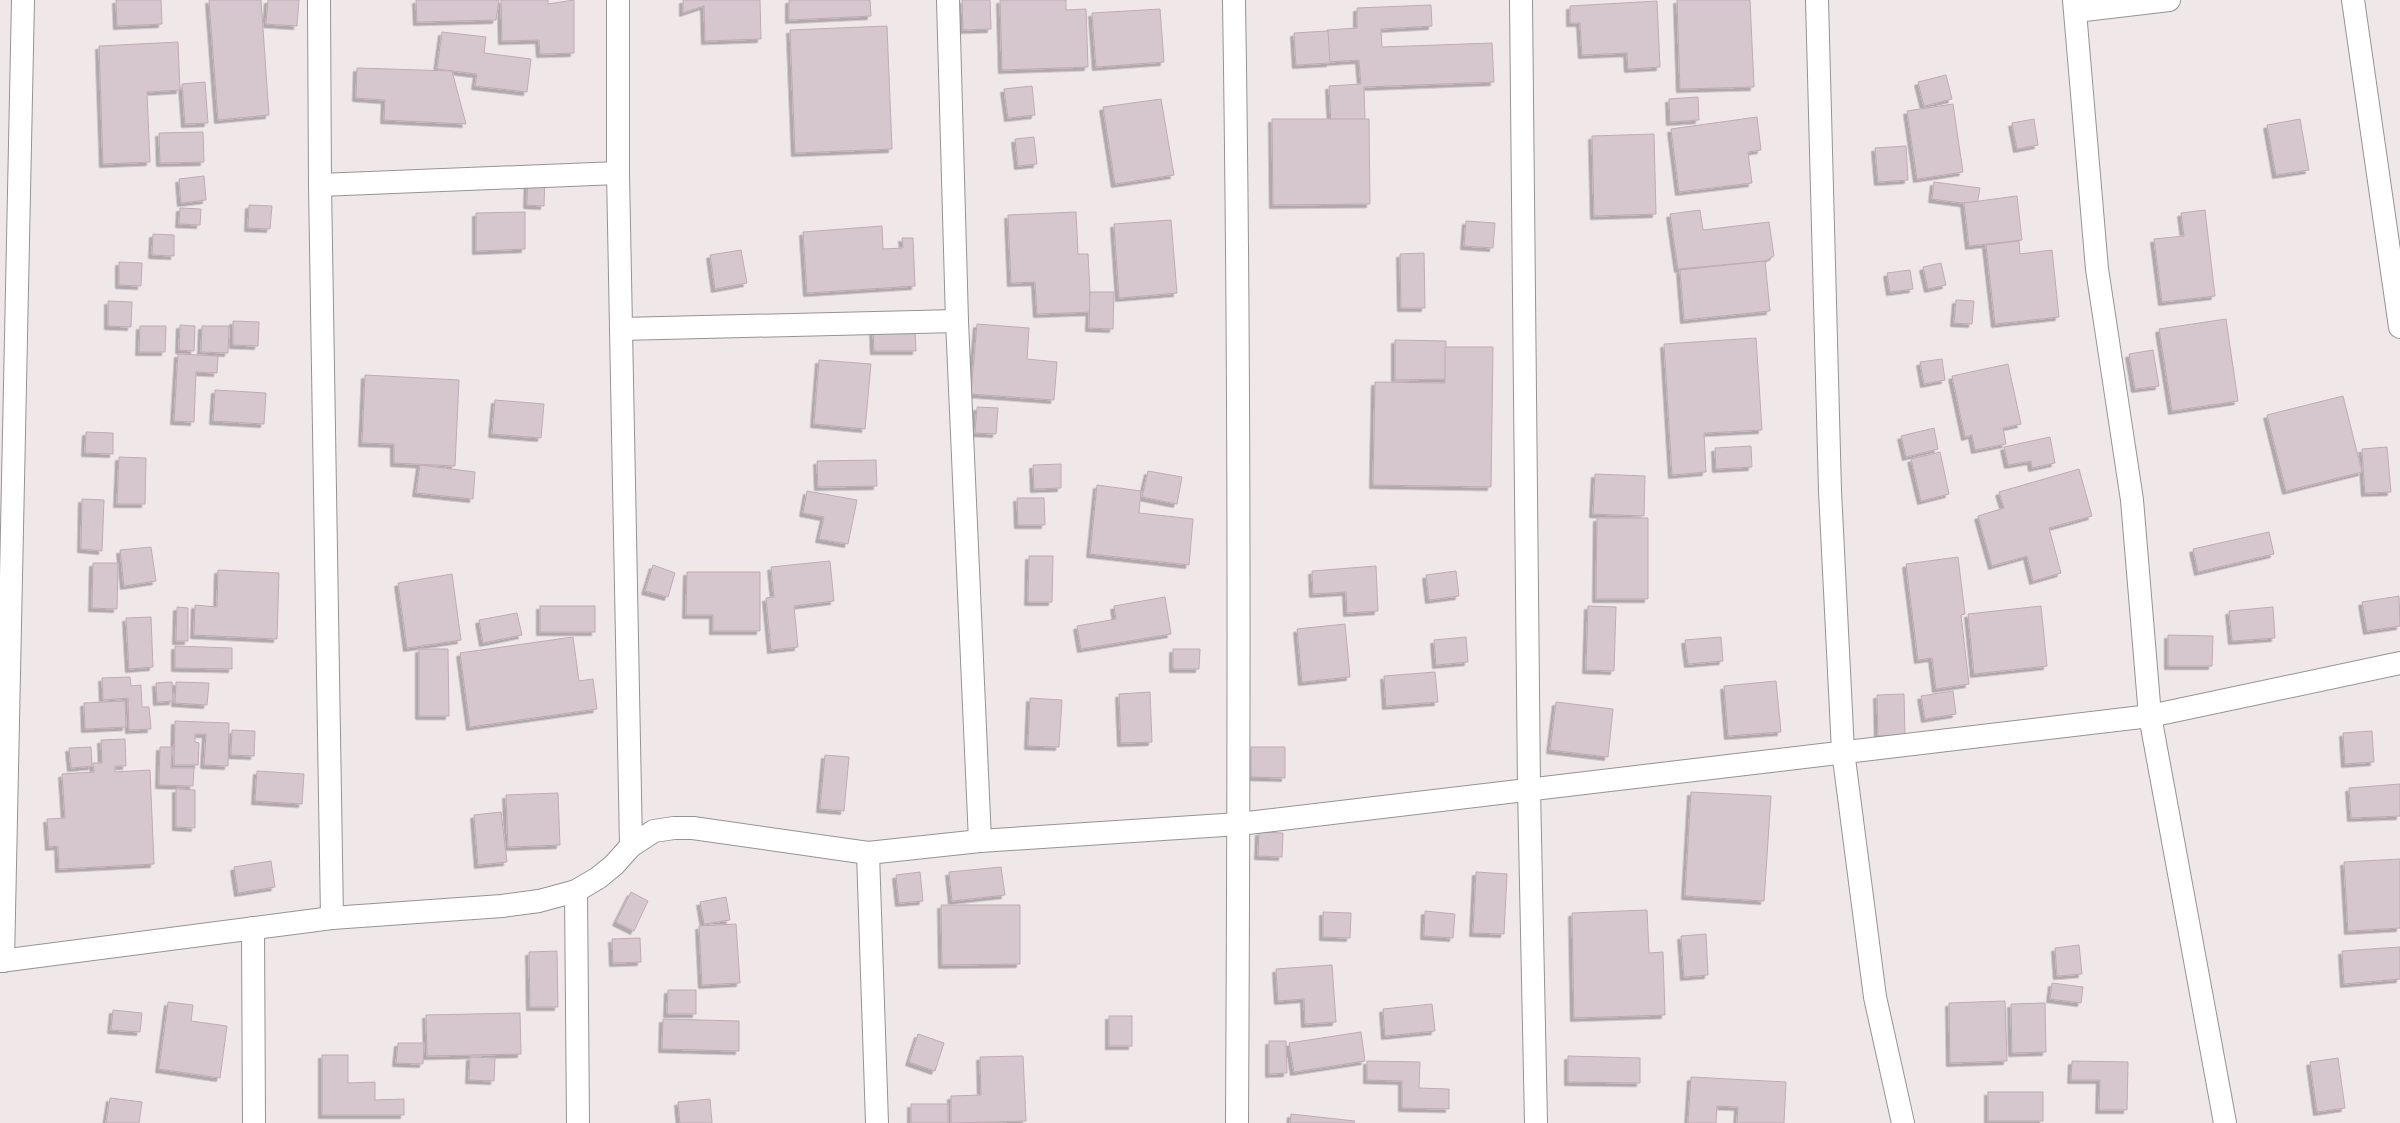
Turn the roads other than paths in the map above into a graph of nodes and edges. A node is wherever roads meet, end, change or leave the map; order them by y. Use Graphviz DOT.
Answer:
graph roads {
  1 [pos="23,0"];
  2 [pos="319,0"];
  3 [pos="618,0"];
  4 [pos="948,0"];
  5 [pos="1234,0"];
  6 [pos="1521,0"];
  7 [pos="1817,0"];
  8 [pos="2169,0"];
  9 [pos="2353,0"];
  10 [pos="2075,6"];
  11 [pos="618,173"];
  12 [pos="320,185"];
  13 [pos="957,321"];
  14 [pos="2400,327"];
  15 [pos="621,329"];
  16 [pos="2400,663"];
  17 [pos="2150,716"];
  18 [pos="1843,751"];
  19 [pos="1529,788"];
  20 [pos="1239,824"];
  21 [pos="980,840"];
  22 [pos="631,846"];
  23 [pos="868,853"];
  24 [pos="576,891"];
  25 [pos="332,918"];
  26 [pos="253,928"];
  27 [pos="2,961"];
  28 [pos="254,1123"];
  29 [pos="578,1123"];
  30 [pos="877,1123"];
  31 [pos="1237,1123"];
  32 [pos="1536,1123"];
  33 [pos="1903,1123"];
  34 [pos="2225,1123"];
  1 -- 27 [label="street"];
  2 -- 12 [label="street"];
  3 -- 11 [label="street"];
  4 -- 13 [label="street"];
  5 -- 20 [label="street"];
  6 -- 19 [label="street"];
  7 -- 18 [label="street"];
  8 -- 10 [label="street"];
  9 -- 14 [label="street"];
  10 -- 17 [label="street"];
  11 -- 12 [label="street"];
  11 -- 15 [label="street"];
  12 -- 25 [label="street"];
  13 -- 15 [label="street"];
  13 -- 21 [label="street"];
  15 -- 22 [label="street"];
  16 -- 17 [label="street"];
  17 -- 18 [label="street"];
  17 -- 34 [label="street"];
  18 -- 19 [label="street"];
  18 -- 33 [label="street"];
  19 -- 20 [label="street"];
  19 -- 32 [label="street"];
  20 -- 21 [label="street"];
  20 -- 31 [label="street"];
  21 -- 23 [label="street"];
  22 -- 23 [label="street"];
  22 -- 24 [label="street"];
  23 -- 30 [label="street"];
  24 -- 25 [label="street"];
  24 -- 29 [label="street"];
  25 -- 26 [label="street"];
  26 -- 27 [label="street"];
  26 -- 28 [label="street"];
}
